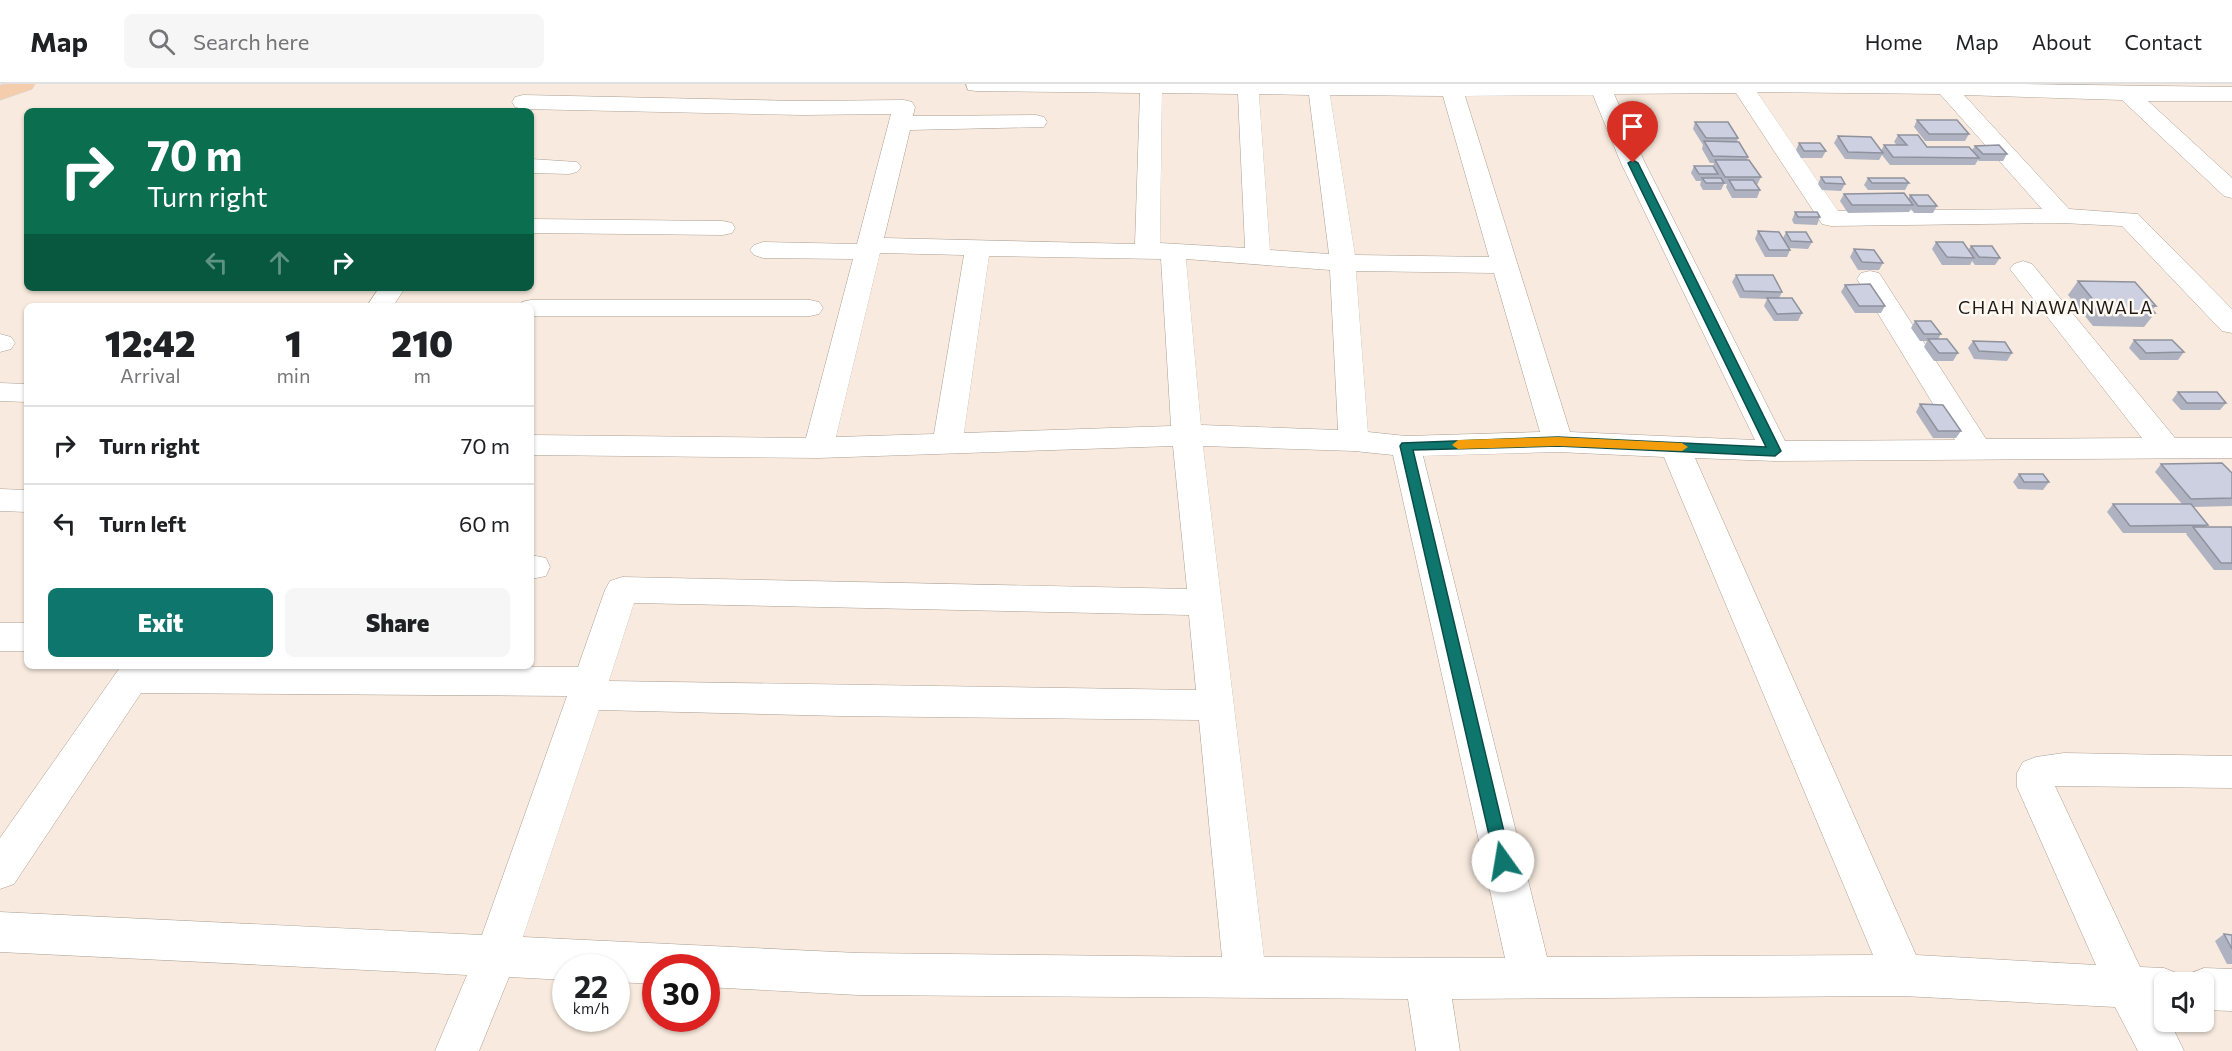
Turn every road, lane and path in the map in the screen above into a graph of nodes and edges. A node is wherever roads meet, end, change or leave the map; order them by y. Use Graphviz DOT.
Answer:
graph roads {
  1 [pos="24,84"];
  2 [pos="810,84"];
  3 [pos="976,85"];
  4 [pos="1742,85"];
  5 [pos="1889,85"];
  6 [pos="1151,86"];
  7 [pos="1318,86"];
  8 [pos="1600,86"];
  9 [pos="1451,87"];
  10 [pos="2011,87"];
  11 [pos="1248,88"];
  12 [pos="1947,89"];
  13 [pos="0,93"];
  14 [pos="2128,94"];
  15 [pos="2232,94"];
  16 [pos="525,99"];
  17 [pos="802,108"];
  18 [pos="1036,122"];
  19 [pos="900,123"];
  20 [pos="534,166"];
  21 [pos="569,167"];
  22 [pos="2232,191"];
  23 [pos="2062,216"];
  24 [pos="534,226"];
  25 [pos="723,228"];
  26 [pos="978,247"];
  27 [pos="868,248"];
  28 [pos="763,250"];
  29 [pos="1160,251"];
  30 [pos="1258,256"];
  31 [pos="1343,263"];
  32 [pos="1505,265"];
  33 [pos="2023,269"];
  34 [pos="1870,279"];
  35 [pos="534,308"];
  36 [pos="810,308"];
  37 [pos="2232,325"];
  38 [pos="0,392"];
  39 [pos="24,393"];
  40 [pos="1187,435"];
  41 [pos="1354,441"];
  42 [pos="1558,442"];
  43 [pos="947,444"];
  44 [pos="534,445"];
  45 [pos="1406,446"];
  46 [pos="1675,447"];
  47 [pos="818,448"];
  48 [pos="2166,448"];
  49 [pos="2232,448"];
  50 [pos="1977,450"];
  51 [pos="1775,451"];
  52 [pos="0,500"];
  53 [pos="24,501"];
  54 [pos="1205,602"];
  55 [pos="0,637"];
  56 [pos="24,637"];
  57 [pos="136,673"];
  58 [pos="588,688"];
  59 [pos="1216,705"];
  60 [pos="2232,772"];
  61 [pos="0,871"];
  62 [pos="0,932"];
  63 [pos="496,956"];
  64 [pos="1904,975"];
  65 [pos="1530,976"];
  66 [pos="1245,977"];
  67 [pos="1427,979"];
  68 [pos="2146,988"];
  69 [pos="2214,989"];
  70 [pos="2232,990"];
  71 [pos="457,1051"];
  72 [pos="1438,1051"];
  73 [pos="2162,1051"];
  1 -- 13 [label="main road"];
  2 -- 17 [label="street"];
  3 -- 6 [label="street"];
  4 -- 5 [label="street"];
  4 -- 8 [label="street"];
  4 -- 23 [label="street"];
  5 -- 12 [label="street"];
  6 -- 11 [label="street"];
  6 -- 29 [label="street"];
  7 -- 9 [label="street"];
  7 -- 11 [label="street"];
  7 -- 31 [label="street"];
  8 -- 9 [label="street"];
  8 -- 51 [label="street"];
  9 -- 32 [label="street"];
  10 -- 12 [label="street"];
  10 -- 14 [label="street"];
  11 -- 30 [label="street"];
  12 -- 23 [label="street"];
  14 -- 15 [label="street"];
  14 -- 22 [label="street"];
  16 -- 17 [label="street"];
  17 -- 19 [label="street"];
  18 -- 19 [label="street"];
  19 -- 27 [label="street"];
  20 -- 21 [label="street"];
  23 -- 37 [label="street"];
  24 -- 25 [label="street"];
  26 -- 27 [label="street"];
  26 -- 29 [label="street"];
  26 -- 43 [label="street"];
  27 -- 28 [label="street"];
  27 -- 47 [label="street"];
  29 -- 30 [label="street"];
  29 -- 40 [label="street"];
  30 -- 31 [label="street"];
  31 -- 32 [label="street"];
  31 -- 41 [label="street"];
  32 -- 42 [label="street"];
  33 -- 48 [label="street"];
  34 -- 50 [label="street"];
  35 -- 36 [label="street"];
  38 -- 39 [label="street"];
  40 -- 41 [label="street"];
  40 -- 43 [label="street"];
  40 -- 54 [label="street"];
  41 -- 45 [label="street"];
  42 -- 45 [label="street"];
  42 -- 46 [label="street"];
  43 -- 47 [label="street"];
  44 -- 47 [label="street"];
  45 -- 65 [label="street"];
  46 -- 51 [label="street"];
  46 -- 64 [label="street"];
  48 -- 49 [label="street"];
  48 -- 50 [label="street"];
  50 -- 51 [label="street"];
  52 -- 53 [label="street"];
  54 -- 58 [label="street"];
  54 -- 59 [label="street"];
  55 -- 56 [label="street"];
  57 -- 58 [label="street"];
  57 -- 61 [label="street"];
  58 -- 59 [label="street"];
  58 -- 63 [label="street"];
  59 -- 66 [label="street"];
  60 -- 68 [label="street"];
  62 -- 63 [label="street"];
  63 -- 66 [label="street"];
  63 -- 71 [label="street"];
  64 -- 65 [label="street"];
  64 -- 68 [label="street"];
  65 -- 67 [label="street"];
  66 -- 67 [label="street"];
  67 -- 72 [label="street"];
  68 -- 73 [label="street"];
  69 -- 70 [label="street"];
}
